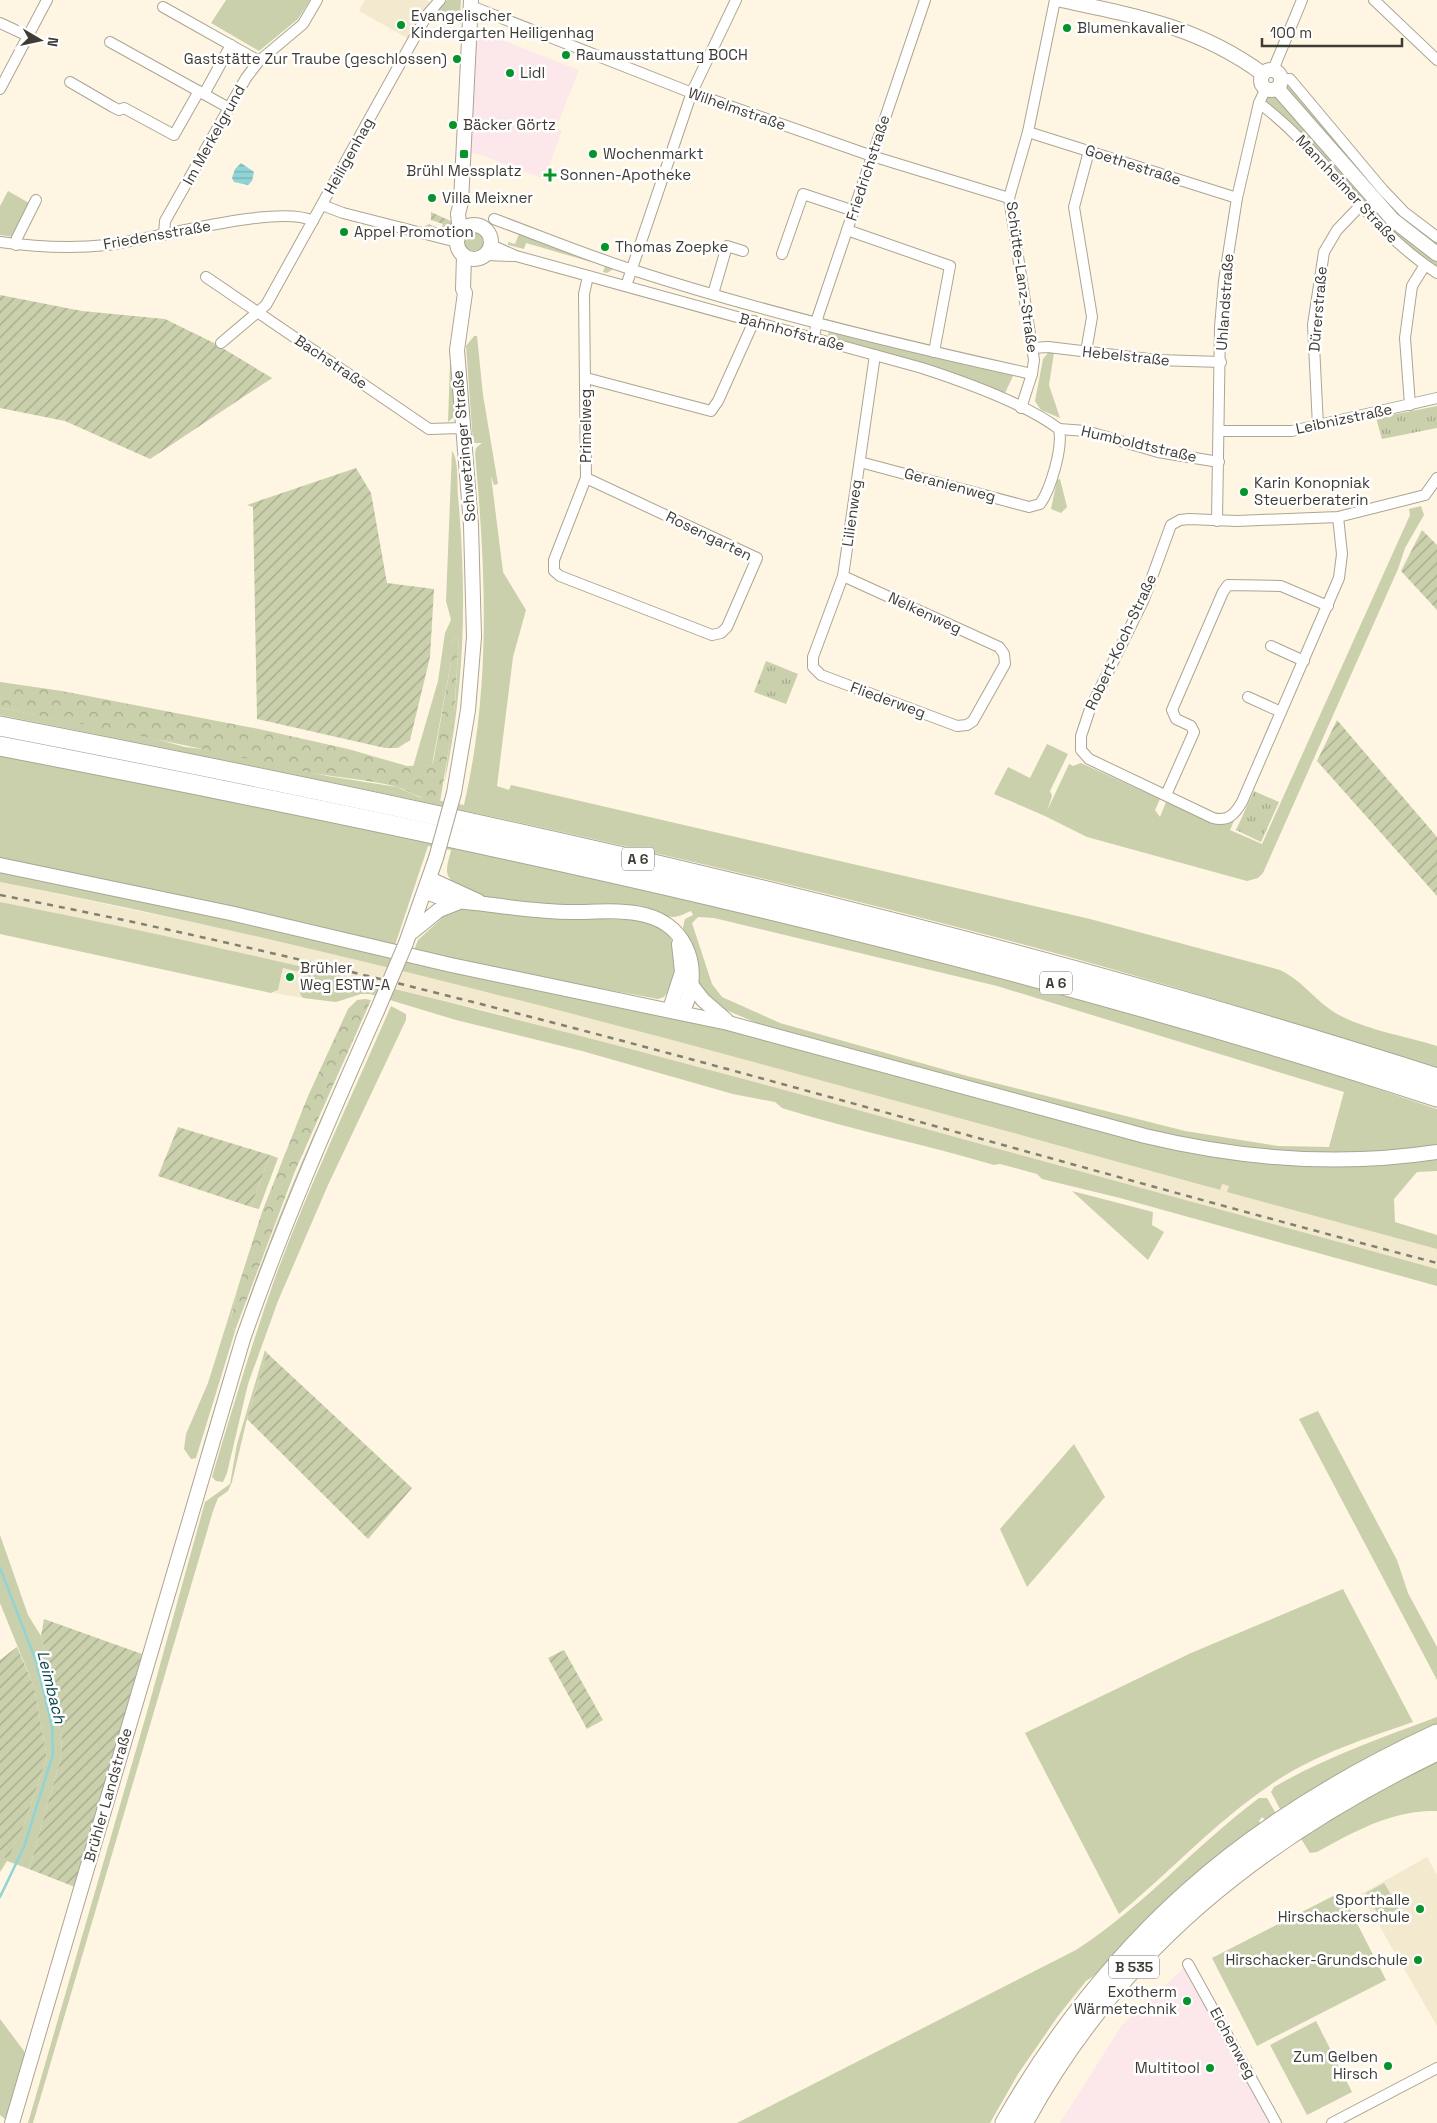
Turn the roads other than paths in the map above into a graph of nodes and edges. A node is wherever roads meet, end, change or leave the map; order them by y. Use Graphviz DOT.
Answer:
graph roads {
  1 [pos="47,0"];
  2 [pos="318,0"];
  3 [pos="440,0"];
  4 [pos="736,0"];
  5 [pos="926,0"];
  6 [pos="1056,0"];
  7 [pos="1061,0"];
  8 [pos="1302,0"];
  9 [pos="1374,0"];
  10 [pos="471,3"];
  11 [pos="163,7"];
  12 [pos="0,23"];
  13 [pos="28,36"];
  14 [pos="110,42"];
  15 [pos="230,45"];
  16 [pos="1437,60"];
  17 [pos="259,61"];
  18 [pos="1272,80"];
  19 [pos="70,82"];
  20 [pos="0,89"];
  21 [pos="202,92"];
  22 [pos="692,92"];
  23 [pos="1259,103"];
  24 [pos="230,108"];
  25 [pos="1028,132"];
  26 [pos="1089,151"];
  27 [pos="872,156"];
  28 [pos="1009,198"];
  29 [pos="1237,198"];
  30 [pos="36,200"];
  31 [pos="461,202"];
  32 [pos="322,205"];
  33 [pos="1360,206"];
  34 [pos="854,212"];
  35 [pos="494,219"];
  36 [pos="314,221"];
  37 [pos="1437,223"];
  38 [pos="473,224"];
  39 [pos="848,230"];
  40 [pos="164,235"];
  41 [pos="1433,235"];
  42 [pos="458,237"];
  43 [pos="0,242"];
  44 [pos="16,245"];
  45 [pos="743,251"];
  46 [pos="485,253"];
  47 [pos="782,254"];
  48 [pos="1437,254"];
  49 [pos="464,256"];
  50 [pos="1425,265"];
  51 [pos="632,270"];
  52 [pos="1437,273"];
  53 [pos="588,276"];
  54 [pos="206,278"];
  55 [pos="626,286"];
  56 [pos="465,293"];
  57 [pos="713,294"];
  58 [pos="258,313"];
  59 [pos="754,321"];
  60 [pos="817,321"];
  61 [pos="814,337"];
  62 [pos="221,343"];
  63 [pos="1032,348"];
  64 [pos="934,352"];
  65 [pos="1086,352"];
  66 [pos="875,355"];
  67 [pos="1221,362"];
  68 [pos="1032,374"];
  69 [pos="586,378"];
  70 [pos="1437,398"];
  71 [pos="1410,405"];
  72 [pos="1021,408"];
  73 [pos="1318,426"];
  74 [pos="462,428"];
  75 [pos="1059,429"];
  76 [pos="1220,431"];
  77 [pos="860,462"];
  78 [pos="1219,462"];
  79 [pos="586,478"];
  80 [pos="1437,478"];
  81 [pos="1338,516"];
  82 [pos="1217,521"];
  83 [pos="554,571"];
  84 [pos="843,576"];
  85 [pos="1328,606"];
  86 [pos="1270,646"];
  87 [pos="1304,661"];
  88 [pos="813,667"];
  89 [pos="1248,697"];
  90 [pos="1281,712"];
  91 [pos="967,725"];
  92 [pos="0,726"];
  93 [pos="0,746"];
  94 [pos="1166,795"];
  95 [pos="0,865"];
  96 [pos="428,885"];
  97 [pos="457,902"];
  98 [pos="484,904"];
  99 [pos="678,936"];
  100 [pos="408,939"];
  101 [pos="692,986"];
  102 [pos="377,1011"];
  103 [pos="676,1011"];
  104 [pos="728,1023"];
  105 [pos="1437,1078"];
  106 [pos="1437,1097"];
  107 [pos="1437,1152"];
  108 [pos="1437,1734"];
  109 [pos="1437,1751"];
  110 [pos="1188,1964"];
  111 [pos="1437,2068"];
  112 [pos="1274,2122"];
  113 [pos="12,2123"];
  114 [pos="1004,2123"];
  115 [pos="1023,2123"];
  116 [pos="1332,2123"];
  1 -- 13 [label="street"];
  2 -- 17 [label="street, Im Merkelgrund"];
  3 -- 32 [label="street, Heiligenhag"];
  4 -- 22 [label="street"];
  5 -- 27 [label="street, Friedrichstraße"];
  6 -- 25 [label="street, Schütte-Lanz-Straße"];
  7 -- 18 [label="main road, Mannheimer Straße"];
  8 -- 18 [label="street, Uhlandstraße"];
  9 -- 16 [label="street"];
  10 -- 22 [label="street, Wilhelmstraße"];
  10 -- 31 [label="main road"];
  11 -- 15 [label="street"];
  12 -- 13 [label="street"];
  13 -- 20 [label="street"];
  14 -- 21 [label="street"];
  15 -- 17 [label="street"];
  15 -- 21 [label="street"];
  17 -- 24 [label="street, Im Merkelgrund"];
  18 -- 23 [label="street, Uhlandstraße"];
  18 -- 41 [label="street, Mannheimer Straße"];
  18 -- 48 [label="main road, Mannheimer Straße"];
  19 -- 21 [label="street"];
  21 -- 24 [label="street"];
  22 -- 27 [label="street, Wilhelmstraße"];
  22 -- 51 [label="street"];
  23 -- 29 [label="street, Uhlandstraße"];
  23 -- 33 [label="street, Mannheimer Straße"];
  24 -- 40 [label="street, Im Merkelgrund"];
  25 -- 26 [label="street, Goethestraße"];
  25 -- 28 [label="street, Schütte-Lanz-Straße"];
  26 -- 29 [label="street, Goethestraße"];
  26 -- 65 [label="street"];
  27 -- 28 [label="street, Wilhelmstraße"];
  27 -- 34 [label="street, Friedrichstraße"];
  28 -- 63 [label="street, Schütte-Lanz-Straße"];
  29 -- 67 [label="street, Uhlandstraße"];
  30 -- 44 [label="street"];
  31 -- 38 [label="main road"];
  31 -- 42 [label="main road"];
  32 -- 36 [label="street, Heiligenhag"];
  32 -- 42 [label="street"];
  33 -- 50 [label="street, Mannheimer Straße"];
  33 -- 73 [label="street, Dürerstraße"];
  34 -- 39 [label="street, Friedrichstraße"];
  34 -- 47 [label="street"];
  35 -- 51 [label="street, Bahnhofstraße"];
  36 -- 40 [label="street, Friedensstraße"];
  36 -- 58 [label="street, Heiligenhag"];
  37 -- 41 [label="street"];
  38 -- 42 [label="main road"];
  38 -- 46 [label="main road"];
  39 -- 60 [label="street, Friedrichstraße"];
  39 -- 64 [label="street"];
  40 -- 44 [label="street, Friedensstraße"];
  42 -- 49 [label="main road"];
  43 -- 44 [label="street, Friedensstraße"];
  45 -- 57 [label="street"];
  46 -- 49 [label="main road"];
  46 -- 53 [label="street, Bahnhofstraße"];
  46 -- 56 [label="main road, Schwetzinger Straße"];
  49 -- 56 [label="main road, Schwetzinger Straße"];
  50 -- 52 [label="street, Mannheimer Straße"];
  50 -- 71 [label="street"];
  51 -- 55 [label="street"];
  51 -- 57 [label="street, Bahnhofstraße"];
  53 -- 55 [label="street, Bahnhofstraße"];
  53 -- 69 [label="street, Primelweg"];
  54 -- 58 [label="street, Bachstraße"];
  55 -- 59 [label="street, Bahnhofstraße"];
  56 -- 74 [label="main road, Schwetzinger Straße"];
  57 -- 60 [label="street, Bahnhofstraße"];
  58 -- 62 [label="street, Heiligenhag"];
  58 -- 74 [label="street, Bachstraße"];
  59 -- 61 [label="street, Bahnhofstraße"];
  59 -- 69 [label="street"];
  60 -- 61 [label="street, Friedrichstraße"];
  60 -- 64 [label="street, Bahnhofstraße"];
  61 -- 66 [label="street, Bahnhofstraße"];
  63 -- 65 [label="street, Hebelstraße"];
  63 -- 68 [label="street, Schütte-Lanz-Straße"];
  64 -- 68 [label="street, Bahnhofstraße"];
  65 -- 67 [label="street, Hebelstraße"];
  66 -- 72 [label="street, Bahnhofstraße"];
  66 -- 77 [label="street, Lilienweg"];
  67 -- 76 [label="street, Uhlandstraße"];
  68 -- 72 [label="street, Schütte-Lanz-Straße"];
  69 -- 79 [label="street, Primelweg"];
  70 -- 71 [label="street, Leibnizstraße"];
  71 -- 73 [label="street, Leibnizstraße"];
  72 -- 75 [label="street, Bahnhofstraße"];
  73 -- 76 [label="street, Leibnizstraße"];
  74 -- 96 [label="main road, Schwetzinger Straße, bridge"];
  75 -- 77 [label="street, Geranienweg"];
  75 -- 78 [label="street, Humboldtstraße"];
  76 -- 78 [label="street, Uhlandstraße"];
  77 -- 84 [label="street, Lilienweg"];
  78 -- 82 [label="street, Uhlandstraße"];
  79 -- 83 [label="street, Primelweg"];
  79 -- 83 [label="street, Rosengarten"];
  80 -- 81 [label="street"];
  81 -- 82 [label="street"];
  81 -- 85 [label="street"];
  82 -- 94 [label="street, Robert-Koch-Straße"];
  84 -- 88 [label="street, Lilienweg"];
  84 -- 91 [label="street, Nelkenweg"];
  85 -- 87 [label="street"];
  85 -- 94 [label="street"];
  86 -- 87 [label="street"];
  87 -- 90 [label="street"];
  88 -- 91 [label="street, Fliederweg"];
  89 -- 90 [label="street"];
  90 -- 94 [label="street"];
  92 -- 105 [label="highway, A 6"];
  93 -- 106 [label="highway, A 6"];
  95 -- 103 [label="main road"];
  96 -- 97 [label="main road"];
  96 -- 98 [label="main road"];
  96 -- 100 [label="main road, Schwetzinger Straße"];
  97 -- 98 [label="main road"];
  97 -- 100 [label="main road"];
  98 -- 99 [label="main road"];
  99 -- 101 [label="main road"];
  99 -- 103 [label="main road"];
  100 -- 102 [label="main road, Schwetzinger Straße, bridge"];
  101 -- 103 [label="main road"];
  101 -- 104 [label="main road"];
  102 -- 113 [label="main road, Brühler Landstraße"];
  103 -- 104 [label="main road"];
  104 -- 107 [label="main road"];
  108 -- 114 [label="highway, B 535"];
  109 -- 115 [label="highway, B 535"];
  110 -- 112 [label="street, Eichenweg"];
  111 -- 116 [label="street"];
}
